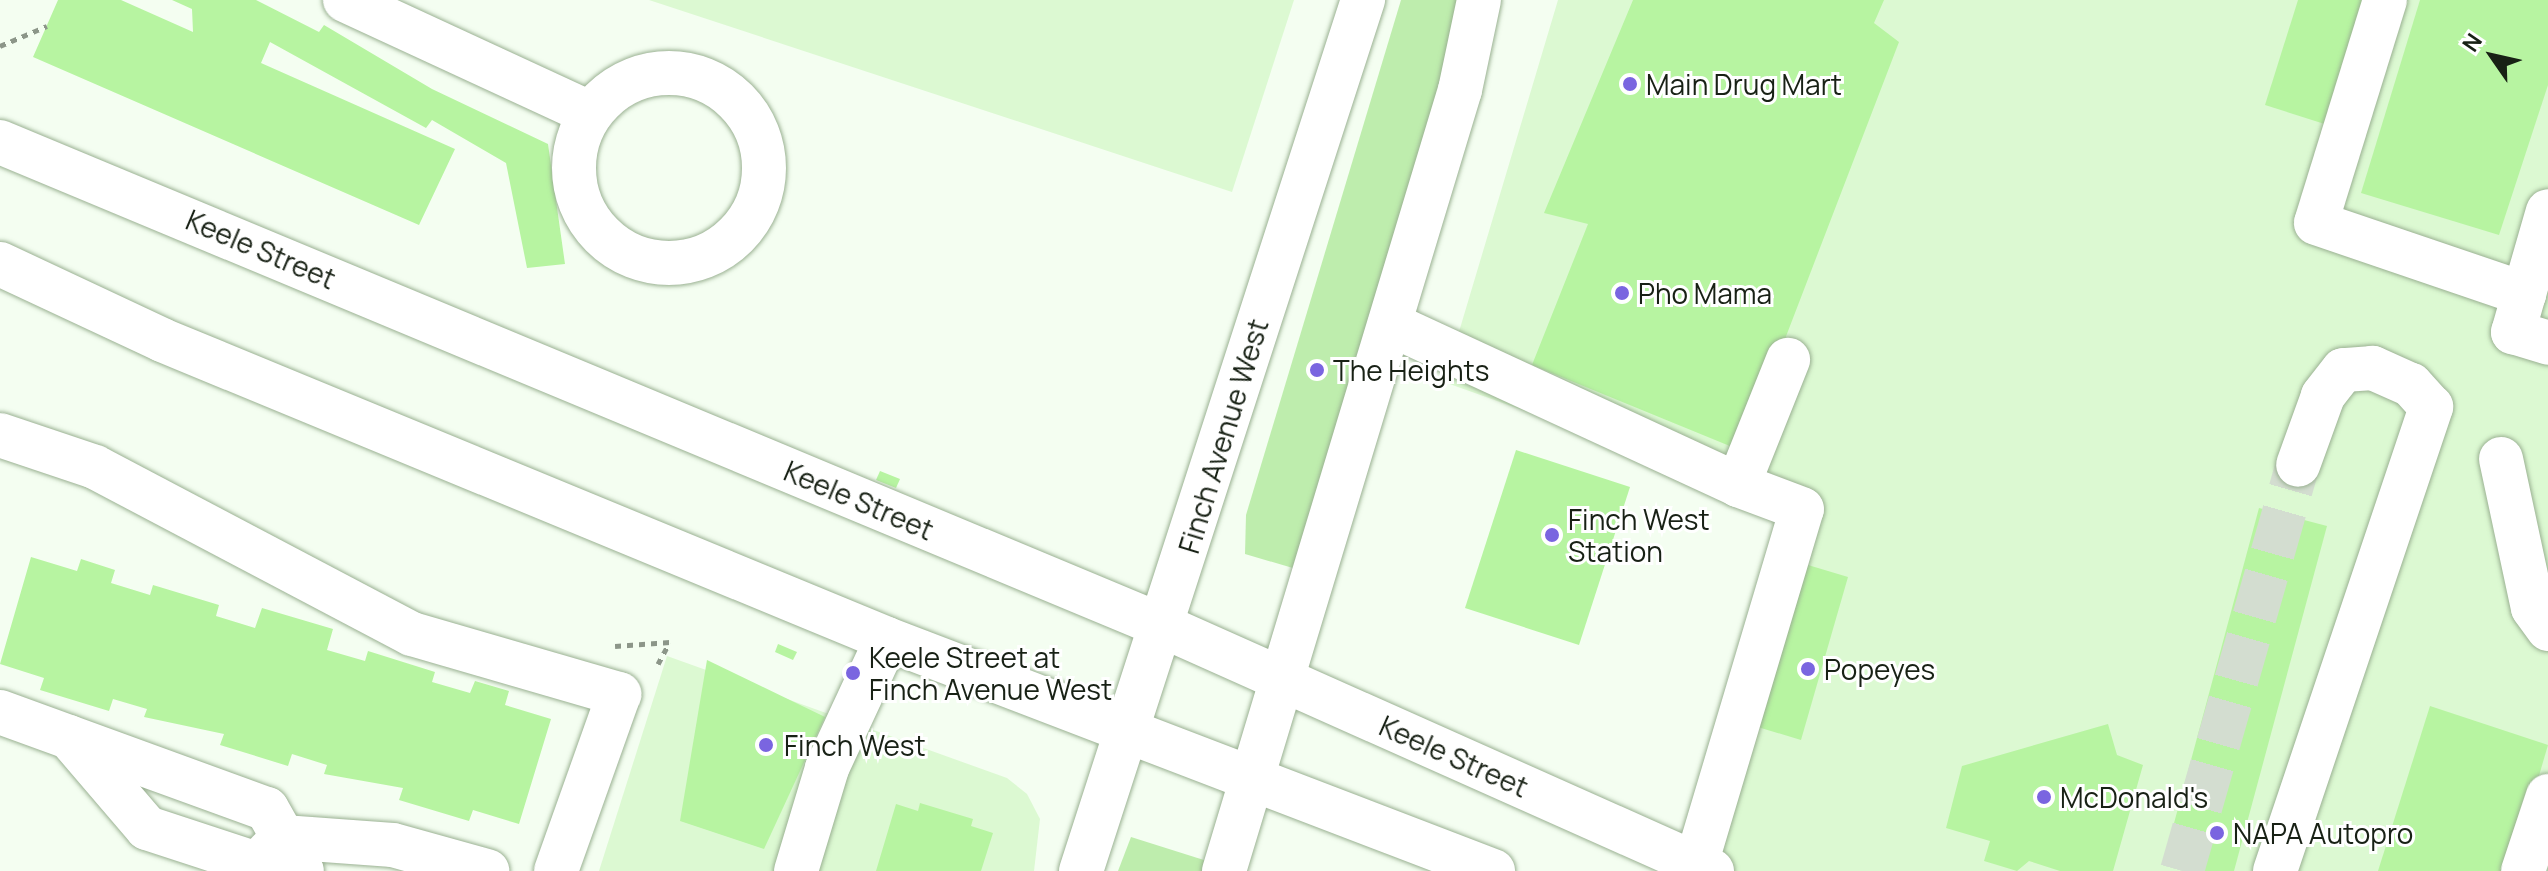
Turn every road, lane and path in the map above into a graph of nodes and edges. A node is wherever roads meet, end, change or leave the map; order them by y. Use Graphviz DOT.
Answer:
graph roads {
  1 [pos="345,0"];
  2 [pos="1363,0"];
  3 [pos="1479,0"];
  4 [pos="2385,0"];
  5 [pos="47,26"];
  6 [pos="0,46"];
  7 [pos="585,111"];
  8 [pos="0,142"];
  9 [pos="2548,211"];
  10 [pos="0,264"];
  11 [pos="2524,294"];
  12 [pos="1390,324"];
  13 [pos="2548,343"];
  14 [pos="1788,360"];
  15 [pos="0,435"];
  16 [pos="2501,459"];
  17 [pos="2298,465"];
  18 [pos="1738,485"];
  19 [pos="1165,627"];
  20 [pos="2548,629"];
  21 [pos="887,639"];
  22 [pos="610,646"];
  23 [pos="658,664"];
  24 [pos="1283,680"];
  25 [pos="0,712"];
  26 [pos="1124,731"];
  27 [pos="69,737"];
  28 [pos="1251,781"];
  29 [pos="2548,796"];
  30 [pos="292,854"];
  31 [pos="1704,867"];
  32 [pos="487,871"];
  33 [pos="556,871"];
  34 [pos="796,871"];
  35 [pos="1081,871"];
  36 [pos="1224,871"];
  37 [pos="1493,871"];
  38 [pos="2275,871"];
  39 [pos="2523,871"];
  1 -- 7 [label="main road"];
  2 -- 19 [label="main road, Finch Avenue West"];
  3 -- 12 [label="main road"];
  4 -- 11 [label="main road"];
  5 -- 6 [label="path"];
  7 -- 7 [label="main road"];
  8 -- 19 [label="main road, Keele Street"];
  9 -- 11 [label="main road"];
  10 -- 21 [label="main road"];
  11 -- 13 [label="main road"];
  12 -- 18 [label="main road"];
  12 -- 24 [label="main road"];
  14 -- 18 [label="main road"];
  15 -- 33 [label="main road"];
  16 -- 20 [label="main road"];
  17 -- 38 [label="main road"];
  18 -- 31 [label="main road"];
  19 -- 24 [label="main road, Keele Street"];
  19 -- 26 [label="main road, Finch Avenue West"];
  21 -- 26 [label="main road"];
  21 -- 34 [label="main road"];
  22 -- 23 [label="path"];
  24 -- 28 [label="main road"];
  24 -- 31 [label="main road, Keele Street"];
  25 -- 27 [label="main road"];
  26 -- 28 [label="main road"];
  26 -- 35 [label="main road, Finch Avenue West"];
  27 -- 30 [label="main road"];
  27 -- 30 [label="main road"];
  28 -- 36 [label="main road"];
  28 -- 37 [label="main road"];
  29 -- 39 [label="main road"];
  30 -- 32 [label="main road"];
}
